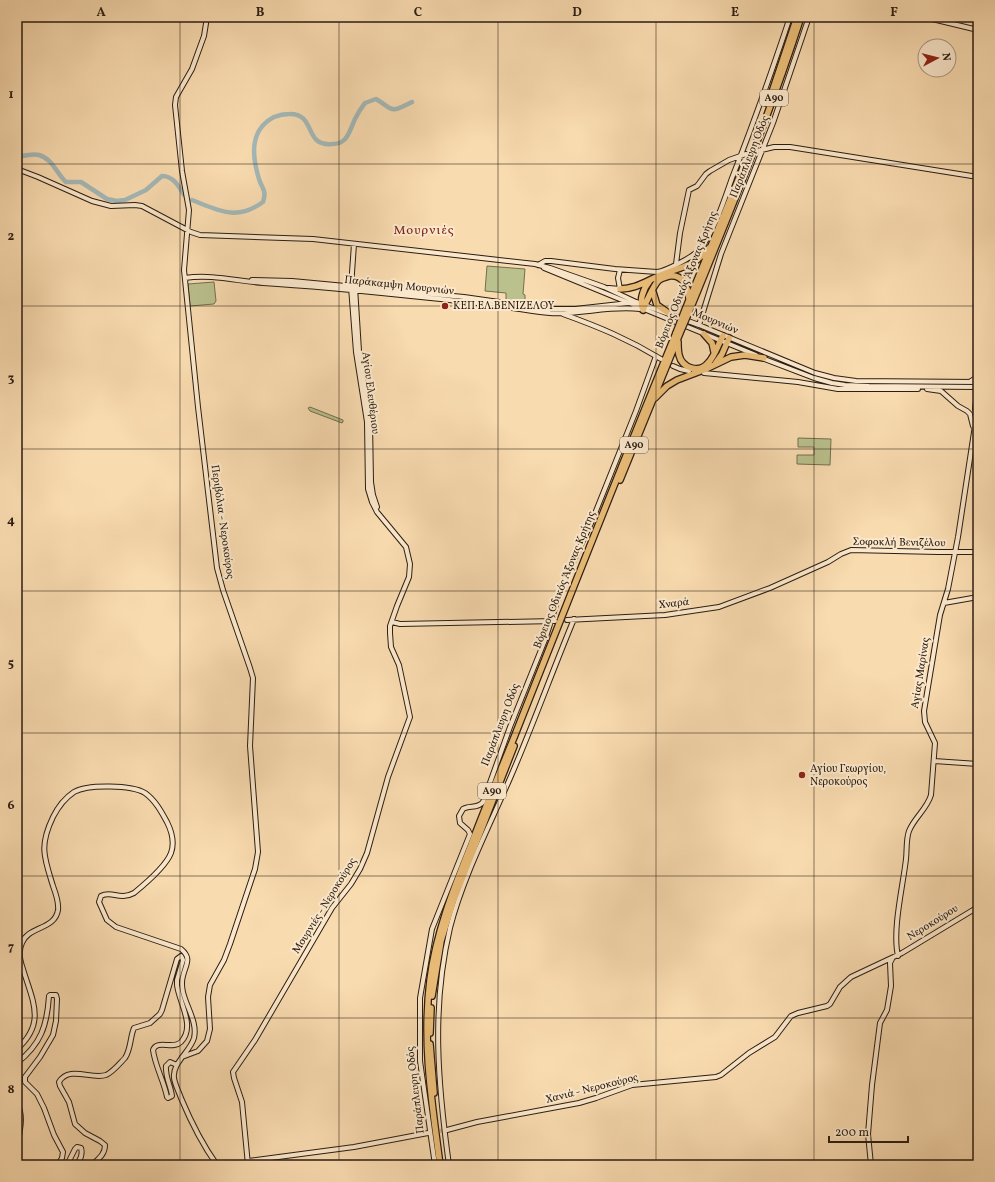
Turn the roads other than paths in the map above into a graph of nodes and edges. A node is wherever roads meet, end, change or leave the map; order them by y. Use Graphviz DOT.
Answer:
graph roads {
  1 [pos="207,17"];
  2 [pos="790,17"];
  3 [pos="797,17"];
  4 [pos="801,17"];
  5 [pos="809,17"];
  6 [pos="924,17"];
  7 [pos="978,30"];
  8 [pos="760,151"];
  9 [pos="746,154"];
  10 [pos="741,155"];
  11 [pos="17,169"];
  12 [pos="978,177"];
  13 [pos="188,230"];
  14 [pos="354,244"];
  15 [pos="712,245"];
  16 [pos="676,264"];
  17 [pos="538,265"];
  18 [pos="620,270"];
  19 [pos="185,278"];
  20 [pos="650,280"];
  21 [pos="353,286"];
  22 [pos="604,288"];
  23 [pos="620,289"];
  24 [pos="361,290"];
  25 [pos="653,291"];
  26 [pos="356,298"];
  27 [pos="689,301"];
  28 [pos="639,305"];
  29 [pos="575,311"];
  30 [pos="687,311"];
  31 [pos="560,313"];
  32 [pos="670,314"];
  33 [pos="576,319"];
  34 [pos="699,325"];
  35 [pos="678,333"];
  36 [pos="704,334"];
  37 [pos="725,339"];
  38 [pos="678,340"];
  39 [pos="714,354"];
  40 [pos="656,356"];
  41 [pos="764,358"];
  42 [pos="660,359"];
  43 [pos="673,366"];
  44 [pos="712,366"];
  45 [pos="690,371"];
  46 [pos="704,373"];
  47 [pos="801,373"];
  48 [pos="978,375"];
  49 [pos="978,381"];
  50 [pos="801,382"];
  51 [pos="970,384"];
  52 [pos="978,387"];
  53 [pos="977,394"];
  54 [pos="653,400"];
  55 [pos="978,406"];
  56 [pos="973,426"];
  57 [pos="973,435"];
  58 [pos="384,521"];
  59 [pos="955,552"];
  60 [pos="978,552"];
  61 [pos="778,584"];
  62 [pos="978,597"];
  63 [pos="944,603"];
  64 [pos="567,620"];
  65 [pos="574,620"];
  66 [pos="553,621"];
  67 [pos="392,622"];
  68 [pos="934,761"];
  69 [pos="978,764"];
  70 [pos="472,831"];
  71 [pos="474,837"];
  72 [pos="978,906"];
  73 [pos="898,956"];
  74 [pos="892,959"];
  75 [pos="17,1049"];
  76 [pos="182,1057"];
  77 [pos="17,1063"];
  78 [pos="177,1064"];
  79 [pos="17,1102"];
  80 [pos="446,1130"];
  81 [pos="428,1133"];
  82 [pos="17,1146"];
  83 [pos="248,1163"];
  84 [pos="58,1165"];
  85 [pos="68,1165"];
  86 [pos="76,1165"];
  87 [pos="92,1165"];
  88 [pos="217,1165"];
  89 [pos="435,1165"];
  90 [pos="440,1165"];
  91 [pos="444,1165"];
  92 [pos="449,1165"];
  93 [pos="871,1165"];
  1 -- 13 [label="main road, Περιβόλια - Νεροκούρος"];
  2 -- 10 [label="main road, Παράπλευρη Οδός"];
  3 -- 15 [label="highway, Βόρειος Οδικός Άξονας Κρήτης / Α90"];
  4 -- 30 [label="highway, Βόρειος Οδικός Άξονας Κρήτης / Α90"];
  5 -- 8 [label="main road, Παράπλευρη Οδός"];
  6 -- 7 [label="main road"];
  8 -- 12 [label="main road"];
  8 -- 34 [label="main road, Παράπλευρη Οδός"];
  9 -- 10 [label="main road"];
  10 -- 16 [label="main road, Παράπλευρη Οδός"];
  10 -- 16 [label="main road"];
  11 -- 13 [label="main road"];
  13 -- 14 [label="main road"];
  13 -- 19 [label="main road, Περιβόλια - Νεροκούρος"];
  14 -- 17 [label="main road"];
  14 -- 21 [label="main road"];
  15 -- 20 [label="highway"];
  15 -- 27 [label="highway, Βόρειος Οδικός Άξονας Κρήτης / Α90"];
  16 -- 18 [label="main road, Παράπλευρη Οδός"];
  17 -- 18 [label="main road, Παράπλευρη Οδός"];
  17 -- 22 [label="main road, Μουρνιών"];
  17 -- 28 [label="main road, Μουρνιών"];
  18 -- 23 [label="main road"];
  19 -- 21 [label="main road, Παράκαμψη Μουρνιών"];
  19 -- 76 [label="main road, Περιβόλια - Νεροκούρος"];
  20 -- 23 [label="highway"];
  20 -- 28 [label="highway"];
  21 -- 24 [label="main road, Παράκαμψη Μουρνιών"];
  21 -- 24 [label="main road"];
  21 -- 26 [label="main road, Αγίου Ελευθέριου"];
  21 -- 58 [label="main road, Αγίου Ελευθέριου"];
  22 -- 23 [label="main road"];
  22 -- 28 [label="main road, Μουρνιών"];
  24 -- 26 [label="main road"];
  24 -- 29 [label="main road, Παράκαμψη Μουρνιών"];
  24 -- 31 [label="main road, Παράκαμψη Μουρνιών"];
  25 -- 27 [label="highway"];
  25 -- 28 [label="highway"];
  25 -- 32 [label="highway"];
  26 -- 58 [label="main road, Αγίου Ελευθέριου"];
  27 -- 30 [label="highway, Βόρειος Οδικός Άξονας Κρήτης / Α90"];
  28 -- 29 [label="main road, Παράκαμψη Μουρνιών"];
  28 -- 29 [label="main road, Παράκαμψη Μουρνιών"];
  28 -- 32 [label="main road, Μουρνιών"];
  28 -- 36 [label="main road"];
  29 -- 31 [label="main road, Παράκαμψη Μουρνιών"];
  29 -- 33 [label="main road"];
  30 -- 35 [label="highway, Βόρειος Οδικός Άξονας Κρήτης / Α90, bridge"];
  31 -- 33 [label="main road"];
  32 -- 34 [label="main road, Μουρνιών"];
  33 -- 40 [label="main road"];
  34 -- 37 [label="main road, Μουρνιών"];
  35 -- 38 [label="highway, Βόρειος Οδικός Άξονας Κρήτης / Α90"];
  35 -- 71 [label="highway, Βόρειος Οδικός Άξονας Κρήτης / Α90"];
  36 -- 37 [label="main road"];
  36 -- 39 [label="highway"];
  37 -- 39 [label="highway"];
  37 -- 41 [label="main road"];
  37 -- 44 [label="highway"];
  37 -- 51 [label="main road, Μουρνιών"];
  38 -- 39 [label="highway"];
  38 -- 54 [label="highway, Βόρειος Οδικός Άξονας Κρήτης / Α90"];
  40 -- 42 [label="main road"];
  40 -- 66 [label="main road, Παράπλευρη Οδός"];
  41 -- 44 [label="highway"];
  41 -- 47 [label="main road"];
  43 -- 45 [label="main road"];
  44 -- 54 [label="highway"];
  46 -- 50 [label="main road"];
  47 -- 50 [label="main road"];
  47 -- 51 [label="main road"];
  48 -- 51 [label="main road"];
  49 -- 51 [label="main road, Μουρνιών"];
  49 -- 52 [label="main road, Αγίας Μαρίνας"];
  50 -- 56 [label="main road"];
  51 -- 52 [label="main road"];
  51 -- 53 [label="main road"];
  52 -- 53 [label="main road, Αγίας Μαρίνας"];
  53 -- 56 [label="main road, Αγίας Μαρίνας"];
  54 -- 91 [label="highway, Βόρειος Οδικός Άξονας Κρήτης / Α90"];
  55 -- 57 [label="main road, Αγίας Μαρίνας"];
  56 -- 57 [label="main road, Αγίας Μαρίνας"];
  57 -- 59 [label="main road, Αγίας Μαρίνας"];
  58 -- 67 [label="main road, Αγίου Ελευθέριου"];
  59 -- 60 [label="main road, Σοφοκλή Βενιζέλου"];
  59 -- 61 [label="main road, Σοφοκλή Βενιζέλου"];
  59 -- 63 [label="main road, Αγίας Μαρίνας"];
  61 -- 65 [label="main road, Χναρά"];
  62 -- 63 [label="main road"];
  63 -- 68 [label="main road, Αγίας Μαρίνας"];
  64 -- 65 [label="main road, Χναρά"];
  65 -- 92 [label="main road"];
  66 -- 67 [label="main road"];
  66 -- 89 [label="main road, Παράπλευρη Οδός"];
  67 -- 83 [label="main road, Μουρνιές - Νεροκούρος"];
  68 -- 69 [label="main road"];
  68 -- 73 [label="main road, Αγίας Μαρίνας"];
  70 -- 71 [label="highway"];
  71 -- 90 [label="highway, Βόρειος Οδικός Άξονας Κρήτης / Α90"];
  72 -- 73 [label="main road, Νεροκούρου"];
  73 -- 74 [label="main road, Νεροκούρου"];
  74 -- 80 [label="main road, Χανιά - Νεροκούρος"];
  74 -- 93 [label="main road"];
  75 -- 76 [label="main road"];
  76 -- 78 [label="main road"];
  77 -- 84 [label="main road"];
  78 -- 87 [label="main road"];
  78 -- 88 [label="main road"];
  79 -- 82 [label="main road"];
  81 -- 83 [label="main road"];
  85 -- 86 [label="main road"];
}
